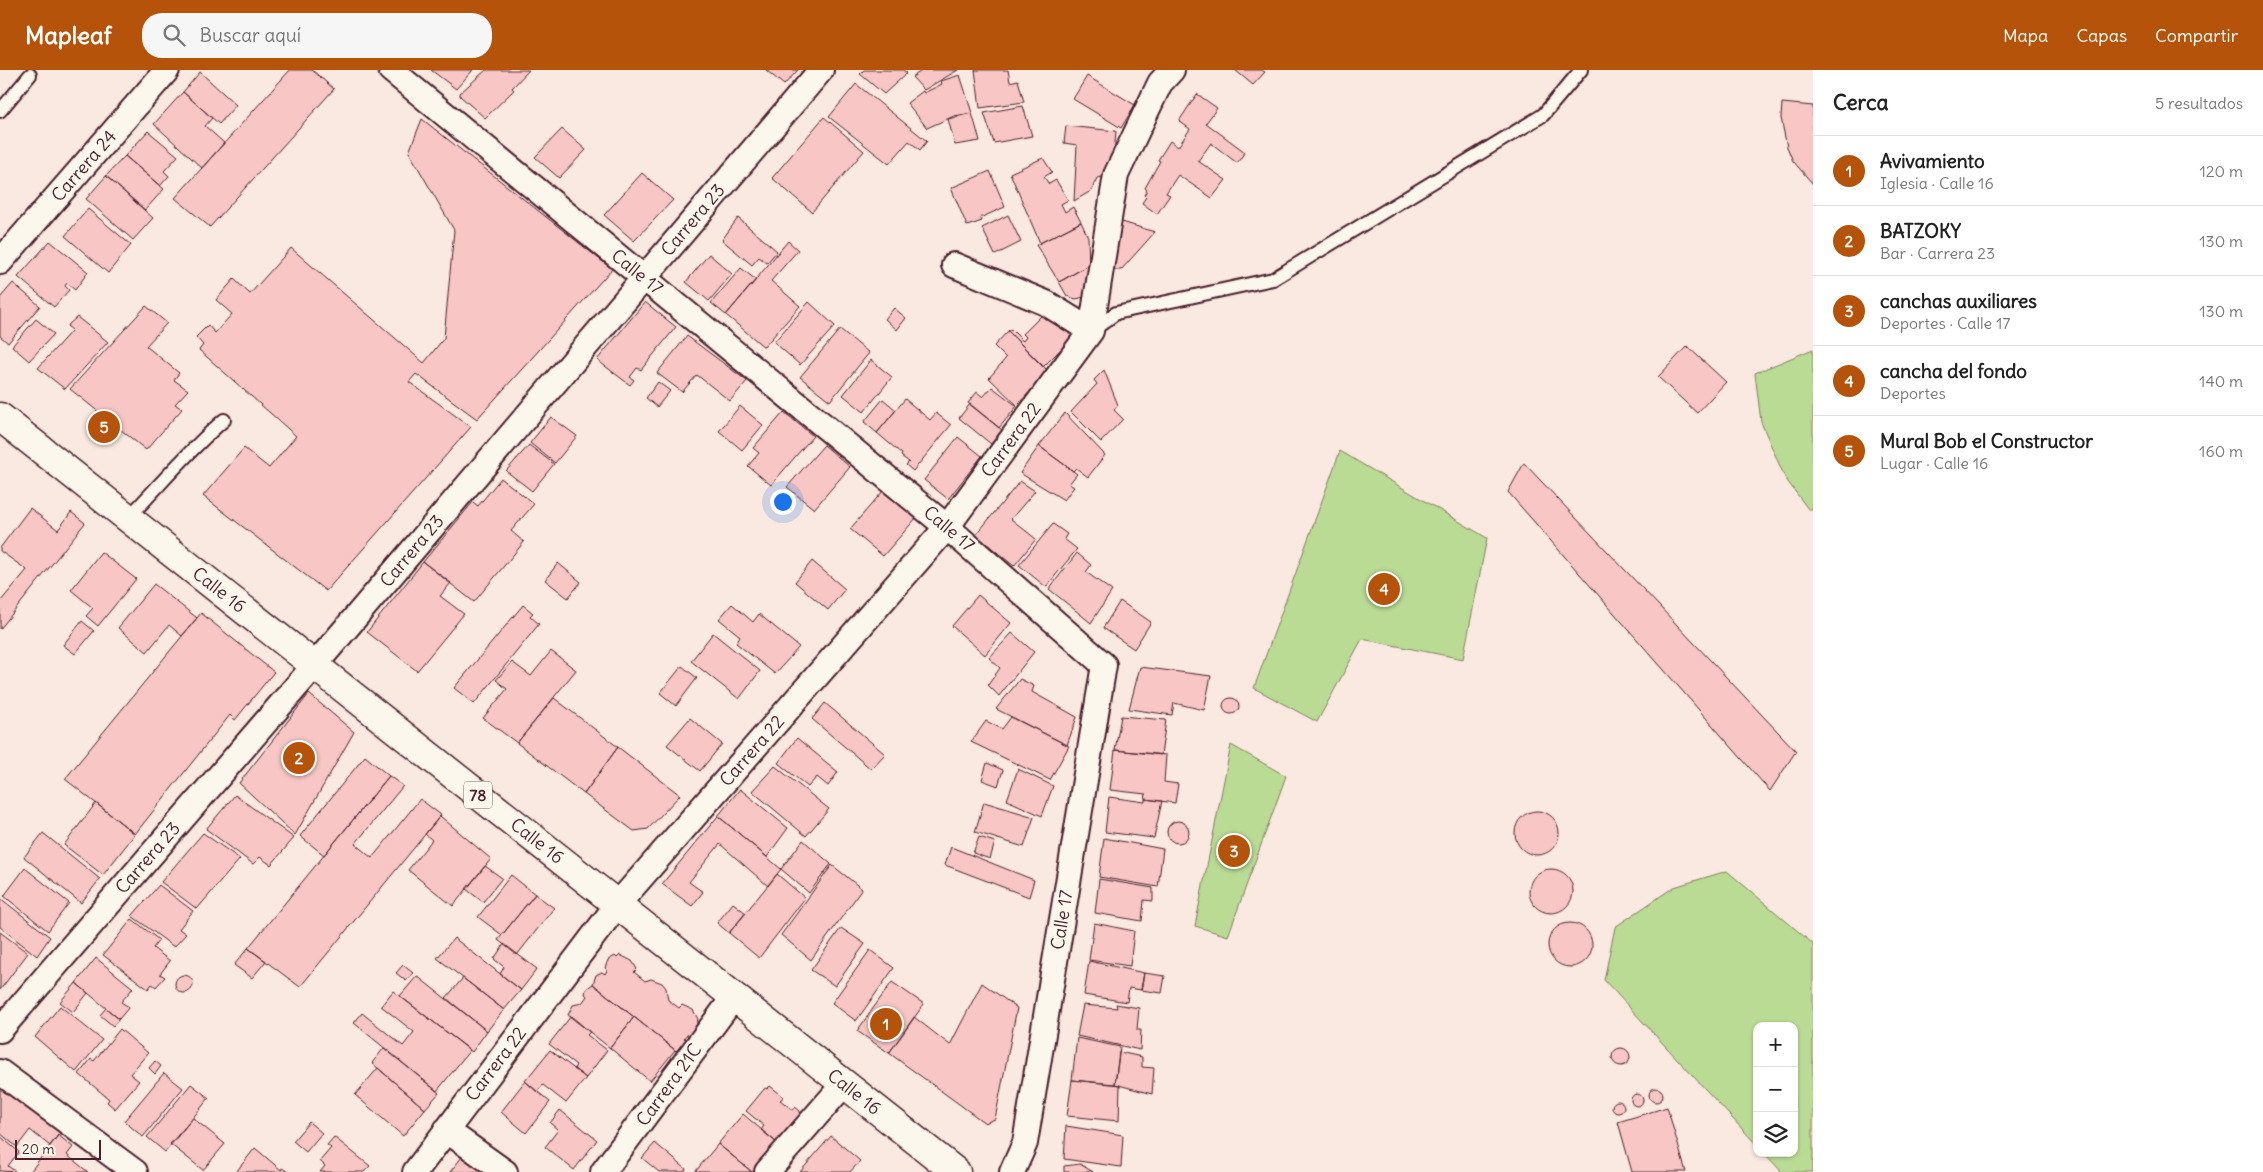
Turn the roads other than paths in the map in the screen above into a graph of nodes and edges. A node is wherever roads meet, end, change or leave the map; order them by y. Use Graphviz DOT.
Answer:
graph roads {
  1 [pos="167,70"];
  2 [pos="391,70"];
  3 [pos="820,70"];
  4 [pos="1172,70"];
  5 [pos="1581,70"];
  6 [pos="30,75"];
  7 [pos="0,111"];
  8 [pos="0,262"];
  9 [pos="954,265"];
  10 [pos="644,278"];
  11 [pos="1091,331"];
  12 [pos="0,417"];
  13 [pos="224,420"];
  14 [pos="128,518"];
  15 [pos="947,527"];
  16 [pos="314,666"];
  17 [pos="618,905"];
  18 [pos="734,997"];
  19 [pos="0,1030"];
  20 [pos="0,1072"];
  21 [pos="844,1084"];
  22 [pos="446,1130"];
  23 [pos="135,1172"];
  24 [pos="415,1172"];
  25 [pos="505,1172"];
  26 [pos="603,1172"];
  27 [pos="767,1172"];
  28 [pos="956,1172"];
  29 [pos="1012,1172"];
  1 -- 8 [label="street, Carrera 24"];
  2 -- 10 [label="street, Calle 17"];
  3 -- 10 [label="street, Carrera 23"];
  4 -- 11 [label="street"];
  5 -- 11 [label="lane"];
  6 -- 7 [label="lane"];
  9 -- 11 [label="street"];
  10 -- 15 [label="street, Calle 17"];
  10 -- 16 [label="street, Carrera 23"];
  11 -- 15 [label="street, Carrera 22"];
  12 -- 14 [label="highway, Calle 16 / 78"];
  13 -- 14 [label="lane"];
  14 -- 16 [label="highway, Calle 16 / 78"];
  15 -- 17 [label="street, Carrera 22"];
  15 -- 29 [label="street, Calle 17"];
  16 -- 17 [label="highway, Calle 16 / 78"];
  16 -- 19 [label="street, Carrera 23"];
  17 -- 18 [label="highway, Calle 16 / 78"];
  17 -- 22 [label="street, Carrera 22"];
  18 -- 21 [label="highway, Calle 16 / 78"];
  18 -- 26 [label="street, Carrera 21C"];
  20 -- 23 [label="street"];
  21 -- 27 [label="street"];
  21 -- 28 [label="highway, Calle 16 / 78"];
  22 -- 24 [label="street, Carrera 22"];
  22 -- 25 [label="street"];
}
